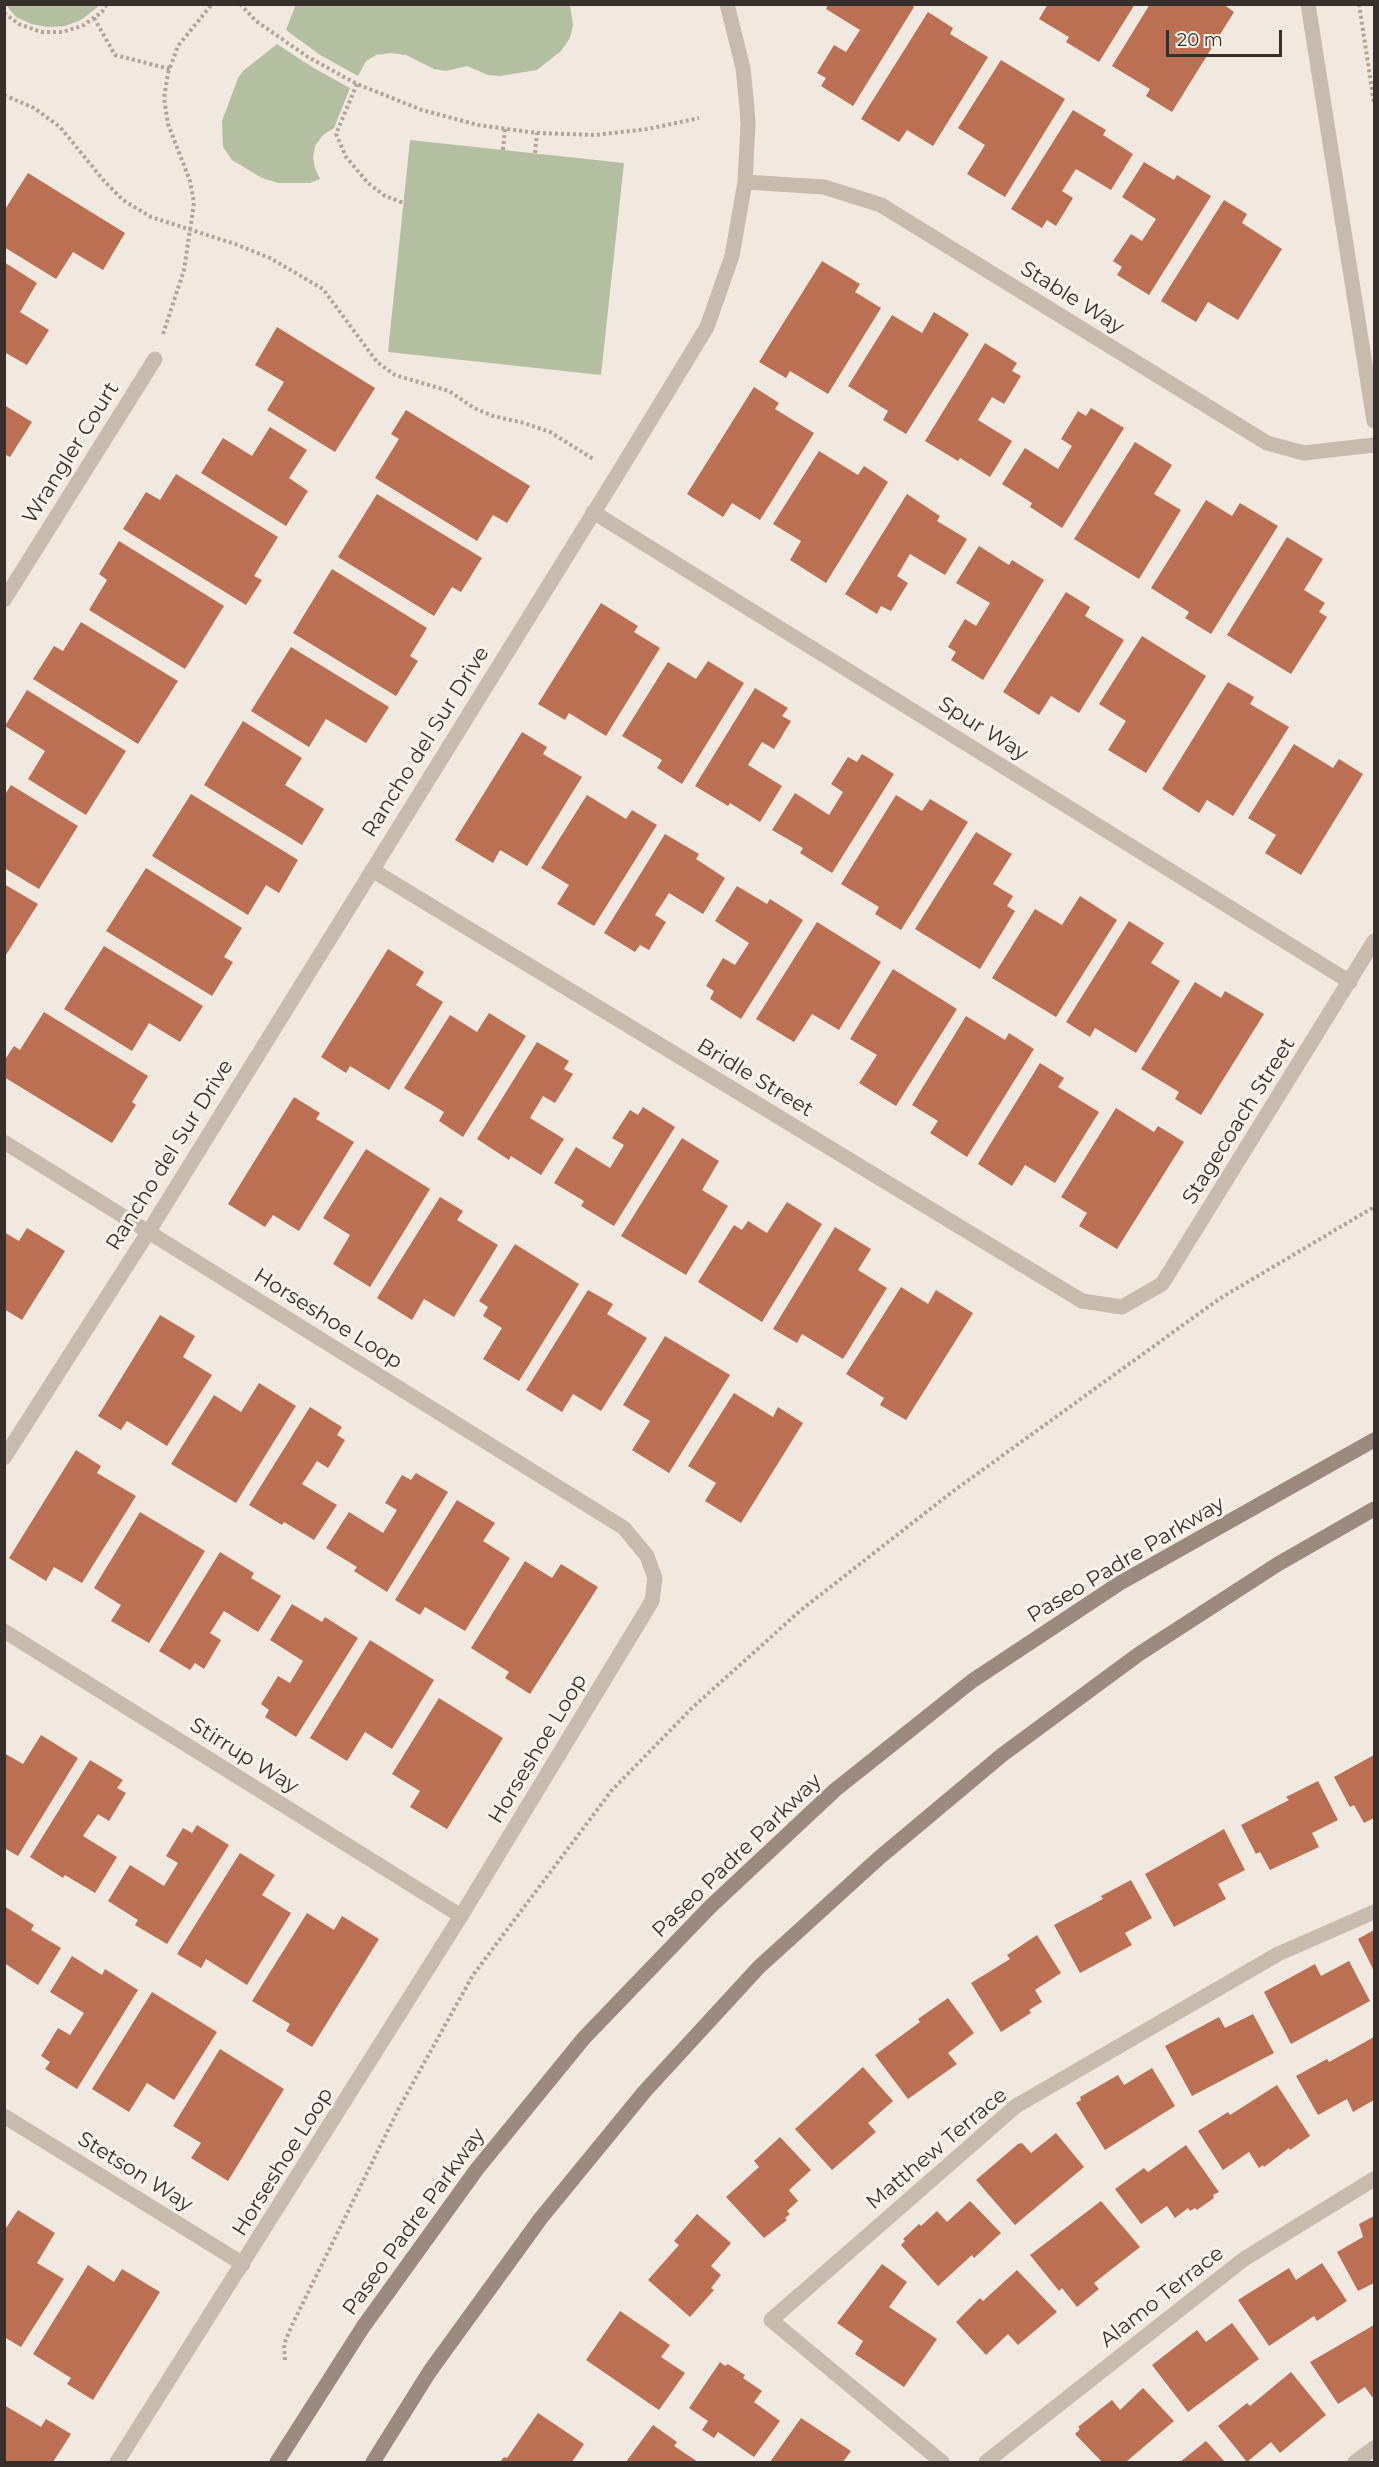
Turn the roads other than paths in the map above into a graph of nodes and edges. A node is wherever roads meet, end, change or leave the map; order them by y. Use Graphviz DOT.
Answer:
graph roads {
  1 [pos="727,4"];
  2 [pos="1308,4"];
  3 [pos="745,182"];
  4 [pos="155,359"];
  5 [pos="1374,421"];
  6 [pos="1374,445"];
  7 [pos="593,512"];
  8 [pos="4,600"];
  9 [pos="372,870"];
  10 [pos="1374,940"];
  11 [pos="1350,982"];
  12 [pos="4,1142"];
  13 [pos="148,1231"];
  14 [pos="1122,1308"];
  15 [pos="1374,1440"];
  16 [pos="4,1458"];
  17 [pos="1374,1509"];
  18 [pos="4,1631"];
  19 [pos="1374,1912"];
  20 [pos="461,1916"];
  21 [pos="4,2116"];
  22 [pos="1374,2179"];
  23 [pos="243,2264"];
  24 [pos="1374,2448"];
  25 [pos="117,2463"];
  26 [pos="278,2463"];
  27 [pos="373,2463"];
  28 [pos="942,2463"];
  29 [pos="986,2463"];
  30 [pos="1355,2463"];
  1 -- 3 [label="street, Rancho del Sur Drive"];
  2 -- 5 [label="street"];
  3 -- 6 [label="street, Stable Way"];
  3 -- 7 [label="street, Rancho del Sur Drive"];
  4 -- 8 [label="street, Wrangler Court"];
  7 -- 9 [label="street, Rancho del Sur Drive"];
  7 -- 11 [label="street, Spur Way"];
  9 -- 13 [label="street, Rancho del Sur Drive"];
  9 -- 14 [label="street, Bridle Street"];
  10 -- 11 [label="street, Stagecoach Street"];
  11 -- 14 [label="street, Stagecoach Street"];
  12 -- 13 [label="street, Horseshoe Loop"];
  13 -- 16 [label="street, Rancho del Sur Drive"];
  13 -- 20 [label="street, Horseshoe Loop"];
  15 -- 26 [label="main road, Paseo Padre Parkway"];
  17 -- 27 [label="main road"];
  18 -- 20 [label="street, Stirrup Way"];
  19 -- 28 [label="street, Matthew Terrace"];
  20 -- 23 [label="street, Horseshoe Loop"];
  21 -- 23 [label="street, Stetson Way"];
  22 -- 29 [label="street, Alamo Terrace"];
  23 -- 25 [label="street, Horseshoe Loop"];
  24 -- 30 [label="street"];
}
